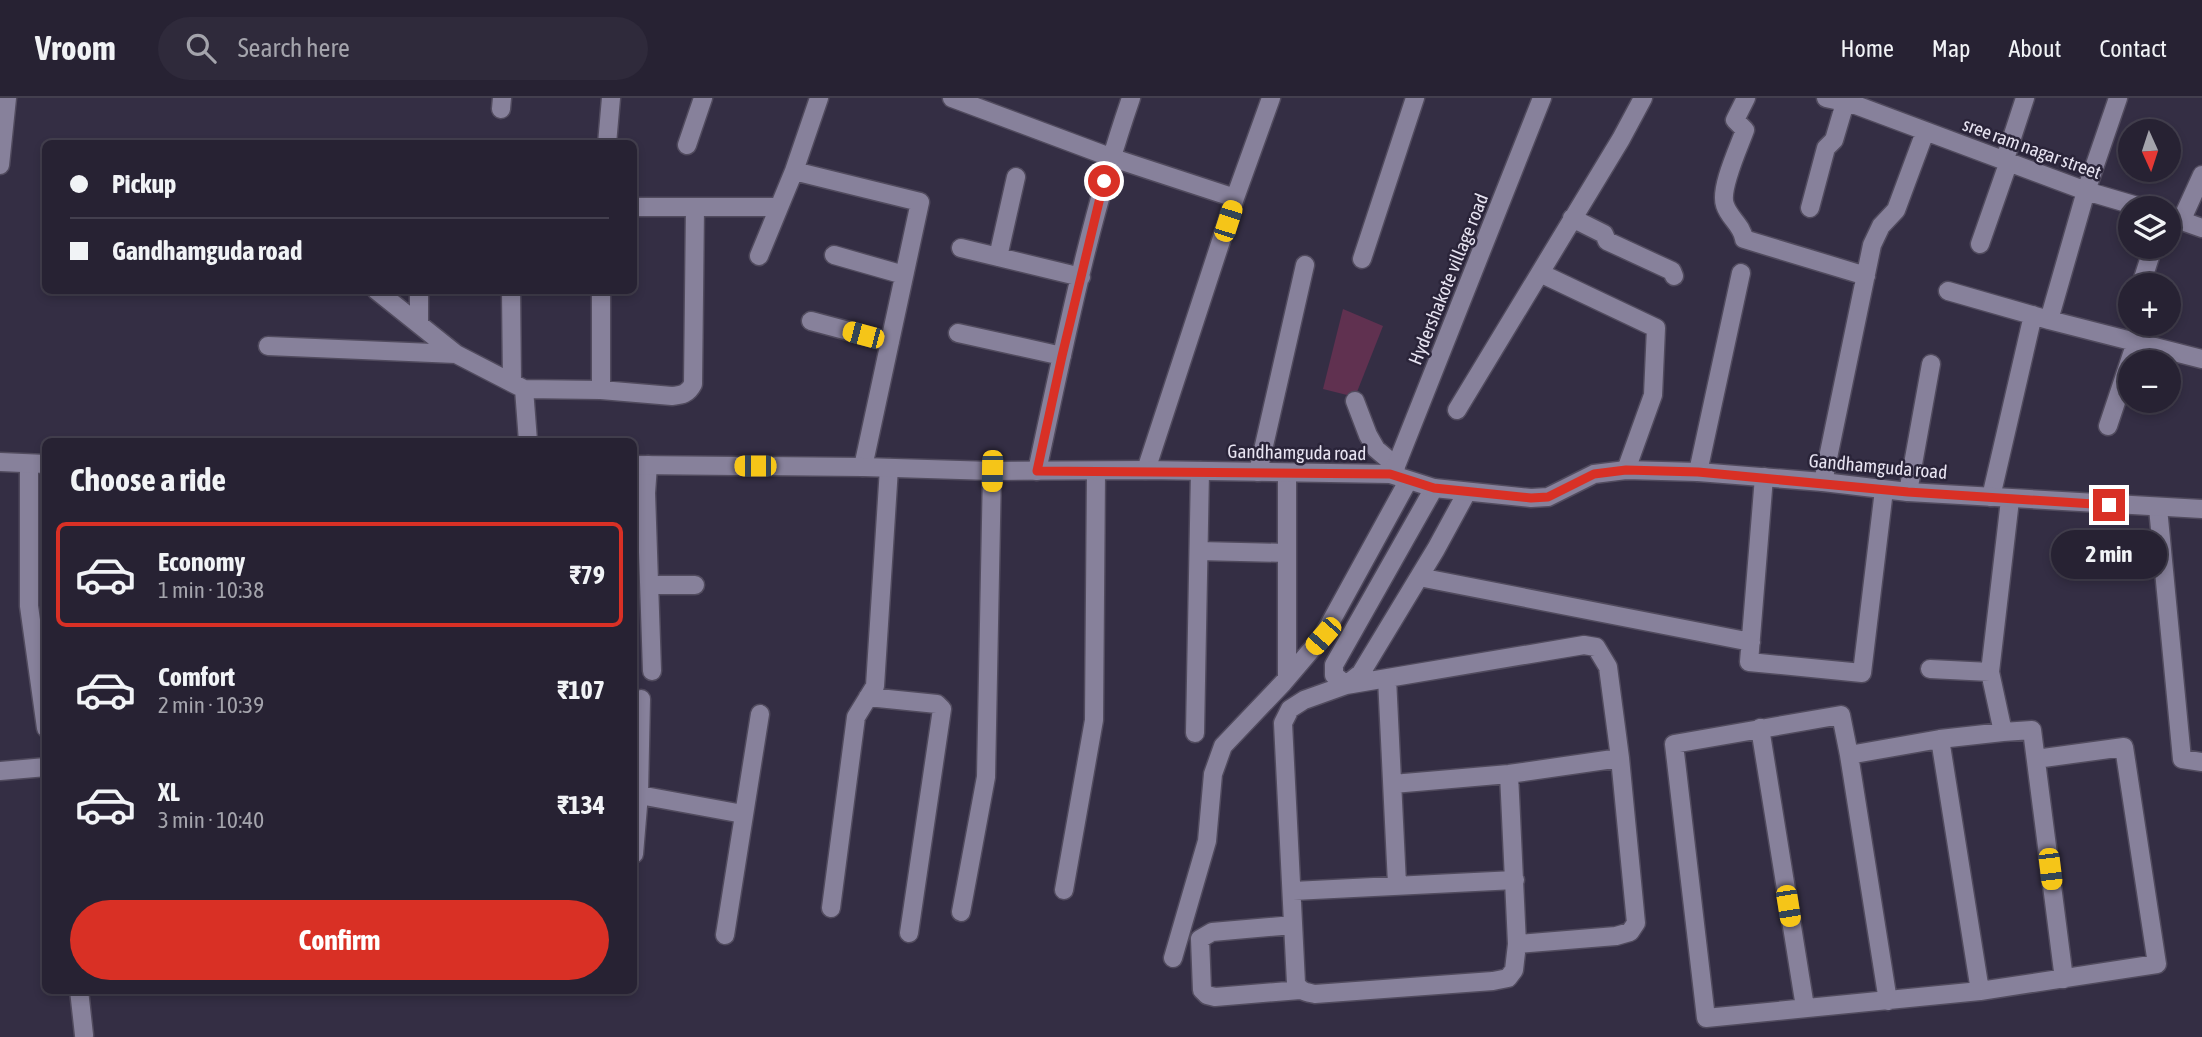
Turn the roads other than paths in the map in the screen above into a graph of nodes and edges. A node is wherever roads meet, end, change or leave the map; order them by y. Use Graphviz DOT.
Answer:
graph roads {
  1 [pos="7,98"];
  2 [pos="611,98"];
  3 [pos="703,98"];
  4 [pos="819,98"];
  5 [pos="952,98"];
  6 [pos="1131,98"];
  7 [pos="1271,98"];
  8 [pos="1415,98"];
  9 [pos="1542,98"];
  10 [pos="1643,98"];
  11 [pos="1746,98"];
  12 [pos="1826,98"];
  13 [pos="2025,98"];
  14 [pos="2118,98"];
  15 [pos="1846,103"];
  16 [pos="1925,132"];
  17 [pos="607,140"];
  18 [pos="687,145"];
  19 [pos="1110,157"];
  20 [pos="2007,160"];
  21 [pos="0,165"];
  22 [pos="794,171"];
  23 [pos="2202,175"];
  24 [pos="1016,177"];
  25 [pos="2087,191"];
  26 [pos="1235,198"];
  27 [pos="2118,200"];
  28 [pos="637,207"];
  29 [pos="695,207"];
  30 [pos="777,207"];
  31 [pos="1810,208"];
  32 [pos="2181,208"];
  33 [pos="1572,218"];
  34 [pos="2181,220"];
  35 [pos="2202,228"];
  36 [pos="1980,244"];
  37 [pos="961,248"];
  38 [pos="834,255"];
  39 [pos="759,256"];
  40 [pos="998,257"];
  41 [pos="1362,259"];
  42 [pos="1306,265"];
  43 [pos="1540,273"];
  44 [pos="1741,273"];
  45 [pos="904,275"];
  46 [pos="1674,275"];
  47 [pos="1866,276"];
  48 [pos="1081,277"];
  49 [pos="1948,291"];
  50 [pos="381,294"];
  51 [pos="418,294"];
  52 [pos="511,294"];
  53 [pos="601,294"];
  54 [pos="2041,317"];
  55 [pos="811,321"];
  56 [pos="419,323"];
  57 [pos="958,333"];
  58 [pos="890,342"];
  59 [pos="2136,342"];
  60 [pos="268,346"];
  61 [pos="456,354"];
  62 [pos="1062,356"];
  63 [pos="2202,359"];
  64 [pos="1931,364"];
  65 [pos="518,386"];
  66 [pos="601,390"];
  67 [pos="1355,401"];
  68 [pos="1457,410"];
  69 [pos="2108,426"];
  70 [pos="527,438"];
  71 [pos="0,462"];
  72 [pos="37,464"];
  73 [pos="640,465"];
  74 [pos="863,467"];
  75 [pos="889,468"];
  76 [pos="1146,470"];
  77 [pos="1393,470"];
  78 [pos="1626,470"];
  79 [pos="992,471"];
  80 [pos="1037,471"];
  81 [pos="1200,471"];
  82 [pos="1096,472"];
  83 [pos="1258,472"];
  84 [pos="1698,472"];
  85 [pos="1287,473"];
  86 [pos="1764,477"];
  87 [pos="1408,481"];
  88 [pos="1823,482"];
  89 [pos="1434,488"];
  90 [pos="1884,490"];
  91 [pos="1466,492"];
  92 [pos="1908,492"];
  93 [pos="1991,497"];
  94 [pos="2010,500"];
  95 [pos="2158,508"];
  96 [pos="2202,509"];
  97 [pos="1199,551"];
  98 [pos="1287,553"];
  99 [pos="1419,577"];
  100 [pos="649,585"];
  101 [pos="695,585"];
  102 [pos="1751,642"];
  103 [pos="1930,669"];
  104 [pos="652,671"];
  105 [pos="1990,672"];
  106 [pos="1287,678"];
  107 [pos="1387,678"];
  108 [pos="1346,685"];
  109 [pos="868,697"];
  110 [pos="42,699"];
  111 [pos="641,699"];
  112 [pos="760,714"];
  113 [pos="1760,728"];
  114 [pos="2003,732"];
  115 [pos="1195,733"];
  116 [pos="1940,739"];
  117 [pos="1849,755"];
  118 [pos="1620,758"];
  119 [pos="2036,759"];
  120 [pos="2202,762"];
  121 [pos="42,766"];
  122 [pos="0,771"];
  123 [pos="1509,774"];
  124 [pos="637,775"];
  125 [pos="1392,784"];
  126 [pos="637,794"];
  127 [pos="743,814"];
  128 [pos="1515,880"];
  129 [pos="1397,884"];
  130 [pos="1064,890"];
  131 [pos="1293,891"];
  132 [pos="831,908"];
  133 [pos="961,912"];
  134 [pos="1293,925"];
  135 [pos="909,933"];
  136 [pos="725,935"];
  137 [pos="1517,944"];
  138 [pos="1173,958"];
  139 [pos="2064,979"];
  140 [pos="1300,990"];
  141 [pos="1980,992"];
  142 [pos="79,994"];
  143 [pos="1888,1002"];
  144 [pos="1805,1007"];
  145 [pos="84,1035"];
  1 -- 21 [label="street"];
  2 -- 17 [label="street"];
  3 -- 18 [label="street"];
  4 -- 22 [label="street"];
  5 -- 19 [label="street"];
  6 -- 19 [label="street"];
  7 -- 26 [label="street"];
  8 -- 41 [label="street"];
  9 -- 77 [label="street, Hydershakote village road"];
  10 -- 33 [label="street"];
  11 -- 47 [label="street"];
  12 -- 15 [label="street, sree ram nagar street"];
  13 -- 20 [label="street"];
  14 -- 25 [label="street"];
  15 -- 16 [label="street, sree ram nagar street"];
  15 -- 31 [label="street"];
  16 -- 20 [label="street, sree ram nagar street"];
  16 -- 47 [label="street"];
  19 -- 26 [label="street"];
  19 -- 48 [label="street"];
  20 -- 25 [label="street, sree ram nagar street"];
  20 -- 36 [label="street"];
  22 -- 30 [label="street"];
  22 -- 45 [label="street"];
  23 -- 32 [label="street"];
  24 -- 40 [label="street"];
  25 -- 27 [label="street, sree ram nagar street"];
  25 -- 54 [label="street"];
  26 -- 76 [label="street"];
  28 -- 29 [label="street"];
  29 -- 30 [label="street"];
  29 -- 66 [label="street"];
  30 -- 39 [label="street"];
  33 -- 43 [label="street"];
  33 -- 46 [label="street"];
  34 -- 35 [label="street"];
  37 -- 40 [label="street"];
  38 -- 45 [label="street"];
  40 -- 48 [label="street"];
  42 -- 83 [label="street"];
  43 -- 68 [label="street"];
  43 -- 78 [label="street"];
  44 -- 84 [label="street"];
  45 -- 58 [label="street"];
  47 -- 88 [label="street"];
  48 -- 62 [label="street"];
  49 -- 54 [label="street"];
  50 -- 56 [label="street"];
  51 -- 56 [label="street"];
  52 -- 65 [label="street"];
  53 -- 66 [label="street"];
  54 -- 59 [label="street"];
  54 -- 93 [label="street"];
  55 -- 58 [label="street"];
  56 -- 61 [label="street"];
  57 -- 62 [label="street"];
  58 -- 74 [label="street"];
  59 -- 63 [label="street"];
  59 -- 69 [label="street"];
  60 -- 61 [label="street"];
  61 -- 65 [label="street"];
  62 -- 80 [label="street"];
  64 -- 92 [label="street"];
  65 -- 66 [label="street"];
  65 -- 70 [label="street"];
  67 -- 77 [label="street"];
  71 -- 72 [label="street"];
  72 -- 110 [label="street"];
  73 -- 74 [label="street, Gandhamguda road"];
  73 -- 100 [label="street"];
  74 -- 75 [label="street, Gandhamguda road"];
  75 -- 79 [label="street, Gandhamguda road"];
  75 -- 109 [label="street"];
  76 -- 81 [label="street, Gandhamguda road"];
  76 -- 82 [label="street, Gandhamguda road"];
  77 -- 85 [label="street, Gandhamguda road"];
  77 -- 87 [label="street, Gandhamguda road"];
  78 -- 84 [label="street, Gandhamguda road"];
  78 -- 91 [label="street, Gandhamguda road"];
  79 -- 80 [label="street, Gandhamguda road"];
  79 -- 133 [label="street"];
  80 -- 82 [label="street, Gandhamguda road"];
  81 -- 83 [label="street, Gandhamguda road"];
  81 -- 97 [label="street"];
  82 -- 130 [label="street"];
  83 -- 85 [label="street, Gandhamguda road"];
  84 -- 86 [label="street, Gandhamguda road"];
  85 -- 98 [label="street"];
  86 -- 88 [label="street, Gandhamguda road"];
  86 -- 102 [label="street"];
  87 -- 89 [label="street, Gandhamguda road"];
  87 -- 106 [label="street"];
  88 -- 90 [label="street, Gandhamguda road"];
  89 -- 91 [label="street, Gandhamguda road"];
  89 -- 108 [label="street"];
  90 -- 92 [label="street, Gandhamguda road"];
  90 -- 102 [label="street"];
  91 -- 99 [label="street"];
  92 -- 93 [label="street, Gandhamguda road"];
  93 -- 94 [label="street, Gandhamguda road"];
  94 -- 95 [label="street, Gandhamguda road"];
  94 -- 105 [label="street"];
  95 -- 96 [label="street, Gandhamguda road"];
  95 -- 120 [label="street"];
  97 -- 98 [label="street"];
  97 -- 115 [label="street"];
  98 -- 106 [label="street"];
  99 -- 102 [label="street"];
  99 -- 108 [label="street"];
  100 -- 101 [label="street"];
  100 -- 104 [label="street"];
  103 -- 105 [label="street"];
  105 -- 114 [label="street"];
  106 -- 138 [label="street"];
  107 -- 108 [label="street"];
  107 -- 118 [label="street"];
  107 -- 125 [label="street"];
  108 -- 131 [label="street"];
  109 -- 132 [label="street"];
  109 -- 135 [label="street"];
  111 -- 124 [label="street"];
  112 -- 127 [label="street"];
  113 -- 117 [label="street"];
  113 -- 144 [label="street"];
  113 -- 144 [label="street"];
  114 -- 116 [label="street"];
  114 -- 119 [label="street"];
  116 -- 117 [label="street"];
  116 -- 141 [label="street"];
  117 -- 143 [label="street"];
  118 -- 123 [label="street"];
  118 -- 137 [label="street"];
  119 -- 139 [label="street"];
  119 -- 139 [label="street"];
  121 -- 122 [label="street"];
  123 -- 125 [label="street"];
  123 -- 128 [label="street"];
  125 -- 129 [label="street"];
  126 -- 127 [label="street"];
  127 -- 136 [label="street"];
  128 -- 129 [label="street"];
  128 -- 137 [label="street"];
  129 -- 131 [label="street"];
  131 -- 134 [label="street"];
  134 -- 140 [label="street"];
  134 -- 140 [label="street"];
  137 -- 140 [label="street"];
  139 -- 141 [label="street"];
  141 -- 143 [label="street"];
  142 -- 145 [label="street"];
  143 -- 144 [label="street"];
}
